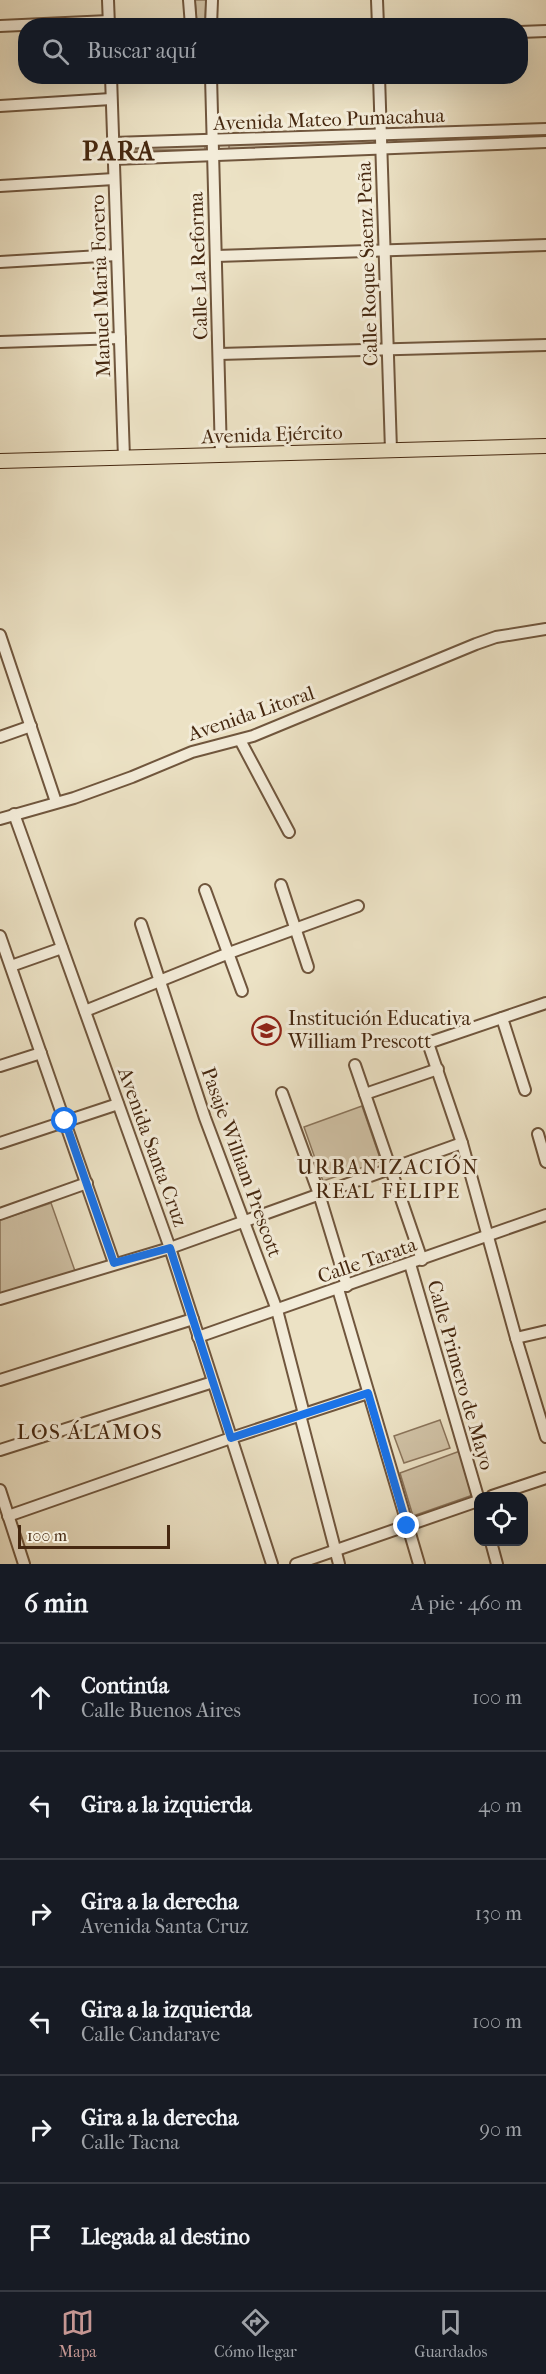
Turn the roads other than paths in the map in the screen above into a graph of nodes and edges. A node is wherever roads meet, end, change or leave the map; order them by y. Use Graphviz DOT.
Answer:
graph roads {
  1 [pos="108,0"];
  2 [pos="189,0"];
  3 [pos="212,0"];
  4 [pos="377,0"];
  5 [pos="109,18"];
  6 [pos="190,18"];
  7 [pos="211,18"];
  8 [pos="378,18"];
  9 [pos="0,26"];
  10 [pos="18,26"];
  11 [pos="546,31"];
  12 [pos="528,32"];
  13 [pos="111,84"];
  14 [pos="211,84"];
  15 [pos="380,84"];
  16 [pos="111,99"];
  17 [pos="0,106"];
  18 [pos="546,129"];
  19 [pos="381,135"];
  20 [pos="213,141"];
  21 [pos="546,142"];
  22 [pos="113,143"];
  23 [pos="382,148"];
  24 [pos="213,155"];
  25 [pos="113,159"];
  26 [pos="114,179"];
  27 [pos="0,186"];
  28 [pos="546,245"];
  29 [pos="385,250"];
  30 [pos="117,255"];
  31 [pos="216,256"];
  32 [pos="0,262"];
  33 [pos="120,338"];
  34 [pos="0,342"];
  35 [pos="546,345"];
  36 [pos="388,349"];
  37 [pos="219,354"];
  38 [pos="546,446"];
  39 [pos="391,450"];
  40 [pos="221,455"];
  41 [pos="124,458"];
  42 [pos="0,461"];
  43 [pos="546,629"];
  44 [pos="0,635"];
  45 [pos="31,726"];
  46 [pos="0,737"];
  47 [pos="240,740"];
  48 [pos="57,802"];
  49 [pos="14,814"];
  50 [pos="0,819"];
  51 [pos="289,832"];
  52 [pos="280,885"];
  53 [pos="205,890"];
  54 [pos="358,906"];
  55 [pos="141,924"];
  56 [pos="295,928"];
  57 [pos="0,936"];
  58 [pos="62,948"];
  59 [pos="229,953"];
  60 [pos="11,966"];
  61 [pos="308,967"];
  62 [pos="160,981"];
  63 [pos="242,991"];
  64 [pos="546,1003"];
  65 [pos="85,1011"];
  66 [pos="502,1018"];
  67 [pos="41,1053"];
  68 [pos="355,1065"];
  69 [pos="0,1066"];
  70 [pos="438,1069"];
  71 [pos="525,1090"];
  72 [pos="282,1093"];
  73 [pos="365,1094"];
  74 [pos="118,1104"];
  75 [pos="65,1121"];
  76 [pos="538,1134"];
  77 [pos="0,1143"];
  78 [pos="462,1143"];
  79 [pos="546,1162"];
  80 [pos="392,1168"];
  81 [pos="87,1183"];
  82 [pos="319,1194"];
  83 [pos="0,1214"];
  84 [pos="546,1215"];
  85 [pos="244,1221"];
  86 [pos="488,1237"];
  87 [pos="170,1248"];
  88 [pos="422,1260"];
  89 [pos="114,1263"];
  90 [pos="410,1264"];
  91 [pos="342,1287"];
  92 [pos="0,1299"];
  93 [pos="277,1310"];
  94 [pos="193,1319"];
  95 [pos="546,1331"];
  96 [pos="198,1337"];
  97 [pos="516,1338"];
  98 [pos="0,1380"];
  99 [pos="213,1382"];
  100 [pos="368,1393"];
  101 [pos="302,1414"];
  102 [pos="546,1437"];
  103 [pos="231,1438"];
  104 [pos="0,1450"];
  105 [pos="546,1478"];
  106 [pos="0,1490"];
  107 [pos="476,1492"];
  108 [pos="506,1492"];
  109 [pos="474,1501"];
  110 [pos="6,1520"];
  111 [pos="407,1526"];
  112 [pos="492,1546"];
  113 [pos="334,1551"];
  114 [pos="24,1564"];
  115 [pos="272,1564"];
  116 [pos="296,1564"];
  117 [pos="339,1564"];
  118 [pos="419,1564"];
  119 [pos="497,1564"];
  1 -- 5 [label="street"];
  2 -- 6 [label="street"];
  3 -- 7 [label="street"];
  4 -- 8 [label="street"];
  9 -- 10 [label="street"];
  11 -- 12 [label="street"];
  13 -- 16 [label="street, Manuel Maria Forero"];
  14 -- 20 [label="street, Calle La Reforma"];
  15 -- 19 [label="street, Calle Roque Saenz Peña"];
  16 -- 17 [label="street"];
  16 -- 22 [label="street, Manuel Maria Forero"];
  18 -- 19 [label="street, Avenida Mateo Pumacahua"];
  19 -- 20 [label="street, Avenida Mateo Pumacahua"];
  19 -- 23 [label="street, Calle Roque Saenz Peña"];
  20 -- 22 [label="street, Avenida Mateo Pumacahua"];
  20 -- 24 [label="street, Calle La Reforma"];
  21 -- 23 [label="street, Avenida Mateo Pumacahua"];
  22 -- 25 [label="street, Manuel Maria Forero"];
  23 -- 24 [label="street, Avenida Mateo Pumacahua"];
  23 -- 29 [label="street, Calle Roque Saenz Peña"];
  24 -- 25 [label="street, Avenida Mateo Pumacahua"];
  24 -- 31 [label="street, Calle La Reforma"];
  25 -- 26 [label="street, Manuel Maria Forero"];
  26 -- 27 [label="street"];
  26 -- 30 [label="street, Manuel Maria Forero"];
  28 -- 29 [label="street"];
  29 -- 31 [label="street"];
  29 -- 36 [label="street, Calle Roque Saenz Peña"];
  30 -- 32 [label="street"];
  30 -- 33 [label="street, Manuel Maria Forero"];
  31 -- 37 [label="street, Calle La Reforma"];
  33 -- 34 [label="street"];
  33 -- 41 [label="street, Manuel Maria Forero"];
  35 -- 36 [label="street"];
  36 -- 37 [label="street"];
  36 -- 39 [label="street, Calle Roque Saenz Peña"];
  37 -- 40 [label="street, Calle La Reforma"];
  38 -- 39 [label="main road, Avenida Ejército"];
  39 -- 40 [label="main road, Avenida Ejército"];
  40 -- 41 [label="main road, Avenida Ejército"];
  41 -- 42 [label="main road, Avenida Ejército"];
  43 -- 47 [label="street, Avenida Litoral"];
  44 -- 45 [label="street"];
  45 -- 46 [label="street"];
  45 -- 48 [label="street"];
  47 -- 48 [label="street, Avenida Litoral"];
  47 -- 51 [label="street"];
  48 -- 49 [label="street, Avenida Litoral"];
  49 -- 50 [label="street, Avenida Litoral"];
  49 -- 58 [label="street, Avenida Santa Cruz"];
  52 -- 56 [label="street"];
  53 -- 59 [label="street"];
  54 -- 56 [label="street"];
  55 -- 62 [label="street, Pasaje William Prescott"];
  56 -- 59 [label="street"];
  56 -- 61 [label="street"];
  57 -- 60 [label="street"];
  58 -- 60 [label="street"];
  58 -- 65 [label="street, Avenida Santa Cruz"];
  59 -- 62 [label="street"];
  59 -- 63 [label="street"];
  60 -- 67 [label="street"];
  62 -- 65 [label="street"];
  62 -- 85 [label="street, Pasaje William Prescott"];
  64 -- 66 [label="street"];
  65 -- 74 [label="street, Avenida Santa Cruz"];
  66 -- 70 [label="street"];
  66 -- 71 [label="street"];
  67 -- 69 [label="street"];
  67 -- 75 [label="street"];
  68 -- 73 [label="street"];
  70 -- 73 [label="street"];
  70 -- 78 [label="street"];
  72 -- 82 [label="street"];
  73 -- 80 [label="street"];
  74 -- 75 [label="street"];
  74 -- 87 [label="street, Avenida Santa Cruz"];
  75 -- 77 [label="street"];
  75 -- 81 [label="street"];
  76 -- 79 [label="street"];
  78 -- 80 [label="street"];
  78 -- 86 [label="street"];
  80 -- 82 [label="street"];
  80 -- 88 [label="street"];
  81 -- 83 [label="street"];
  81 -- 89 [label="street"];
  82 -- 85 [label="street"];
  82 -- 91 [label="street"];
  84 -- 86 [label="street, Calle Tarata"];
  85 -- 87 [label="street"];
  85 -- 93 [label="street, Pasaje William Prescott"];
  86 -- 88 [label="street, Calle Tarata"];
  86 -- 97 [label="street"];
  87 -- 89 [label="street"];
  87 -- 94 [label="street, Avenida Santa Cruz"];
  88 -- 90 [label="street, Calle Tarata"];
  89 -- 92 [label="street"];
  90 -- 91 [label="street, Calle Tarata"];
  90 -- 107 [label="street, Calle Primero de Mayo"];
  91 -- 93 [label="street, Calle Tarata"];
  91 -- 100 [label="street"];
  93 -- 96 [label="street, Calle Tarata"];
  93 -- 101 [label="street, Pasaje William Prescott"];
  94 -- 96 [label="street, Avenida Santa Cruz"];
  94 -- 98 [label="street"];
  95 -- 97 [label="street"];
  96 -- 99 [label="street, Avenida Santa Cruz"];
  97 -- 102 [label="street"];
  99 -- 103 [label="street, Avenida Santa Cruz"];
  99 -- 104 [label="street"];
  100 -- 101 [label="street"];
  100 -- 111 [label="street"];
  101 -- 103 [label="street"];
  101 -- 113 [label="street, Pasaje William Prescott"];
  103 -- 110 [label="street"];
  103 -- 115 [label="street, Avenida Santa Cruz"];
  105 -- 108 [label="street"];
  106 -- 110 [label="street"];
  109 -- 111 [label="street"];
  110 -- 114 [label="street"];
  111 -- 113 [label="street"];
  111 -- 118 [label="street"];
  112 -- 119 [label="street"];
  113 -- 116 [label="street"];
  113 -- 117 [label="street, Pasaje William Prescott"];
}
